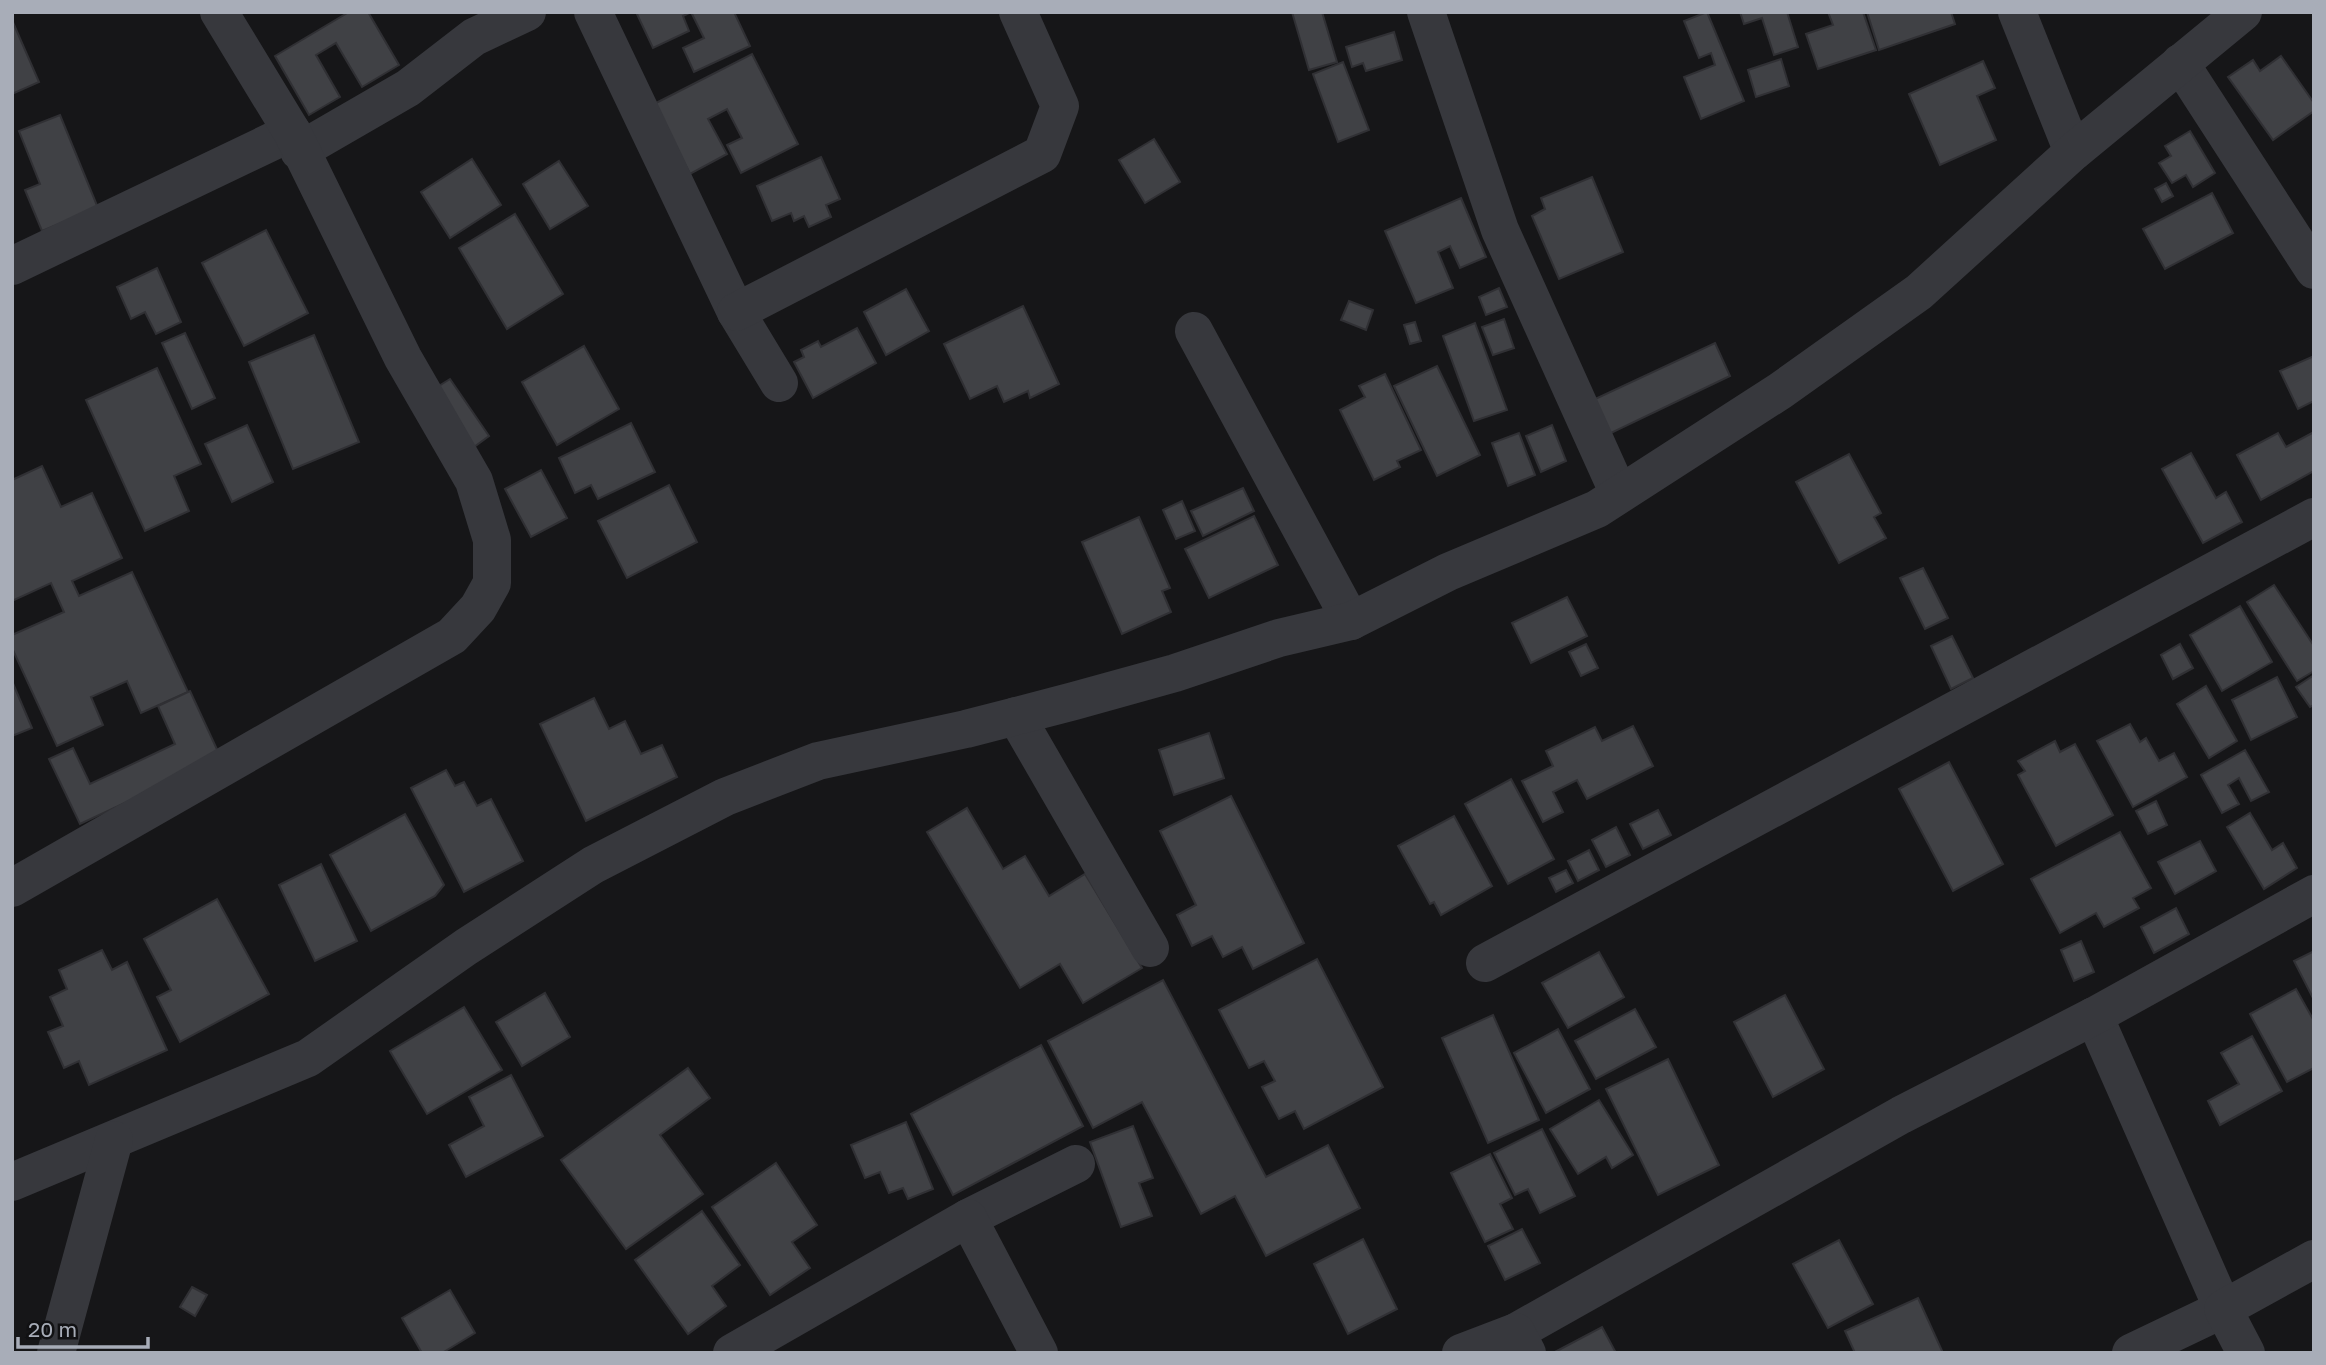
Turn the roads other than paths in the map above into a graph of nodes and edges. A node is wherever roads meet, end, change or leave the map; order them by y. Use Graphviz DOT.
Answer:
graph roads {
  1 [pos="219,12"];
  2 [pos="527,12"];
  3 [pos="593,12"];
  4 [pos="1018,12"];
  5 [pos="1426,12"];
  6 [pos="2017,12"];
  7 [pos="2243,12"];
  8 [pos="466,24"];
  9 [pos="2180,63"];
  10 [pos="296,141"];
  11 [pos="2073,152"];
  12 [pos="12,266"];
  13 [pos="2314,270"];
  14 [pos="736,312"];
  15 [pos="1194,331"];
  16 [pos="779,383"];
  17 [pos="1619,494"];
  18 [pos="2314,517"];
  19 [pos="1351,621"];
  20 [pos="1016,716"];
  21 [pos="12,888"];
  22 [pos="2314,894"];
  23 [pos="1150,948"];
  24 [pos="1485,963"];
  25 [pos="2094,1016"];
  26 [pos="114,1140"];
  27 [pos="1076,1164"];
  28 [pos="16,1169"];
  29 [pos="968,1218"];
  30 [pos="2314,1259"];
  31 [pos="2222,1308"];
  32 [pos="1521,1342"];
  33 [pos="56,1353"];
  34 [pos="732,1353"];
  35 [pos="1039,1353"];
  36 [pos="1461,1353"];
  37 [pos="2131,1353"];
  38 [pos="2246,1353"];
  1 -- 10 [label="street"];
  2 -- 8 [label="street"];
  3 -- 14 [label="street"];
  4 -- 14 [label="street"];
  5 -- 17 [label="street"];
  6 -- 11 [label="street"];
  7 -- 9 [label="street"];
  8 -- 10 [label="street"];
  9 -- 11 [label="street"];
  9 -- 13 [label="street"];
  10 -- 12 [label="street"];
  10 -- 21 [label="street"];
  11 -- 17 [label="street"];
  14 -- 16 [label="street"];
  15 -- 19 [label="street"];
  17 -- 19 [label="street"];
  18 -- 24 [label="street"];
  19 -- 20 [label="street"];
  20 -- 23 [label="street"];
  20 -- 26 [label="street"];
  22 -- 25 [label="street"];
  25 -- 31 [label="street"];
  25 -- 32 [label="street"];
  26 -- 28 [label="street"];
  26 -- 33 [label="street"];
  27 -- 29 [label="street"];
  29 -- 34 [label="street"];
  29 -- 35 [label="street"];
  30 -- 31 [label="street"];
  31 -- 37 [label="street"];
  31 -- 38 [label="street"];
  32 -- 36 [label="street"];
}
